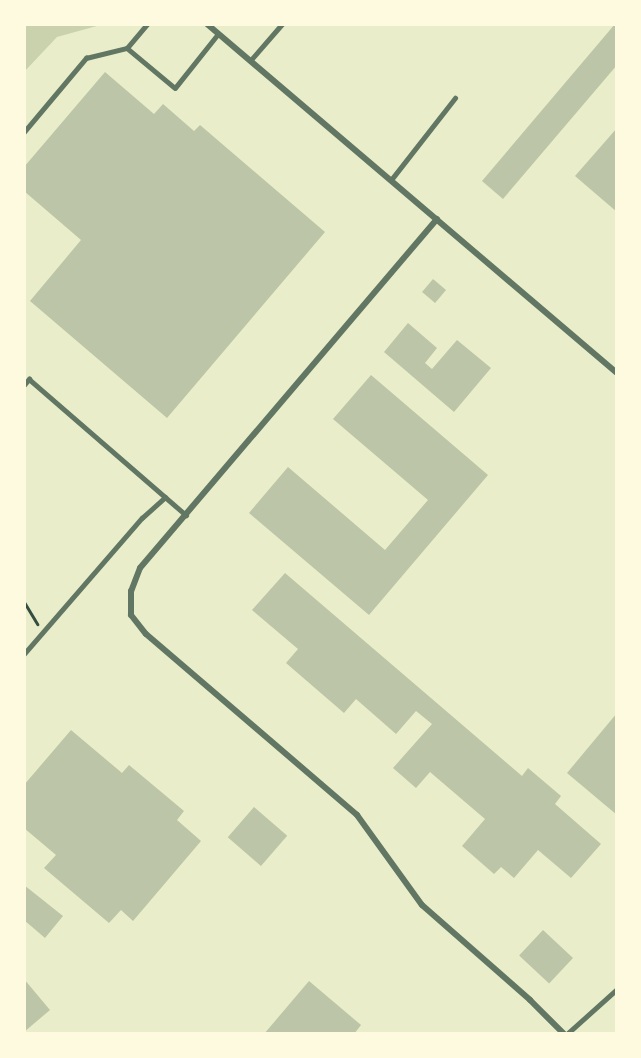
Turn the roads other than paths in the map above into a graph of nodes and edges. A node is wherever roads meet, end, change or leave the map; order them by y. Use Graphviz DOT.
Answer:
graph roads {
  1 [pos="147,24"];
  2 [pos="207,24"];
  3 [pos="282,24"];
  4 [pos="218,34"];
  5 [pos="128,48"];
  6 [pos="250,61"];
  7 [pos="455,98"];
  8 [pos="24,132"];
  9 [pos="391,180"];
  10 [pos="437,219"];
  11 [pos="617,373"];
  12 [pos="24,385"];
  13 [pos="165,497"];
  14 [pos="186,515"];
  15 [pos="24,654"];
  16 [pos="617,989"];
  17 [pos="566,1034"];
  1 -- 5 [label="lane"];
  2 -- 4 [label="street"];
  3 -- 6 [label="lane"];
  4 -- 5 [label="lane"];
  4 -- 6 [label="street"];
  5 -- 8 [label="lane"];
  6 -- 9 [label="street"];
  7 -- 9 [label="lane"];
  9 -- 10 [label="street"];
  10 -- 11 [label="street"];
  10 -- 14 [label="street"];
  12 -- 13 [label="lane"];
  13 -- 14 [label="lane"];
  13 -- 15 [label="lane"];
  14 -- 17 [label="street"];
  16 -- 17 [label="lane"];
}
